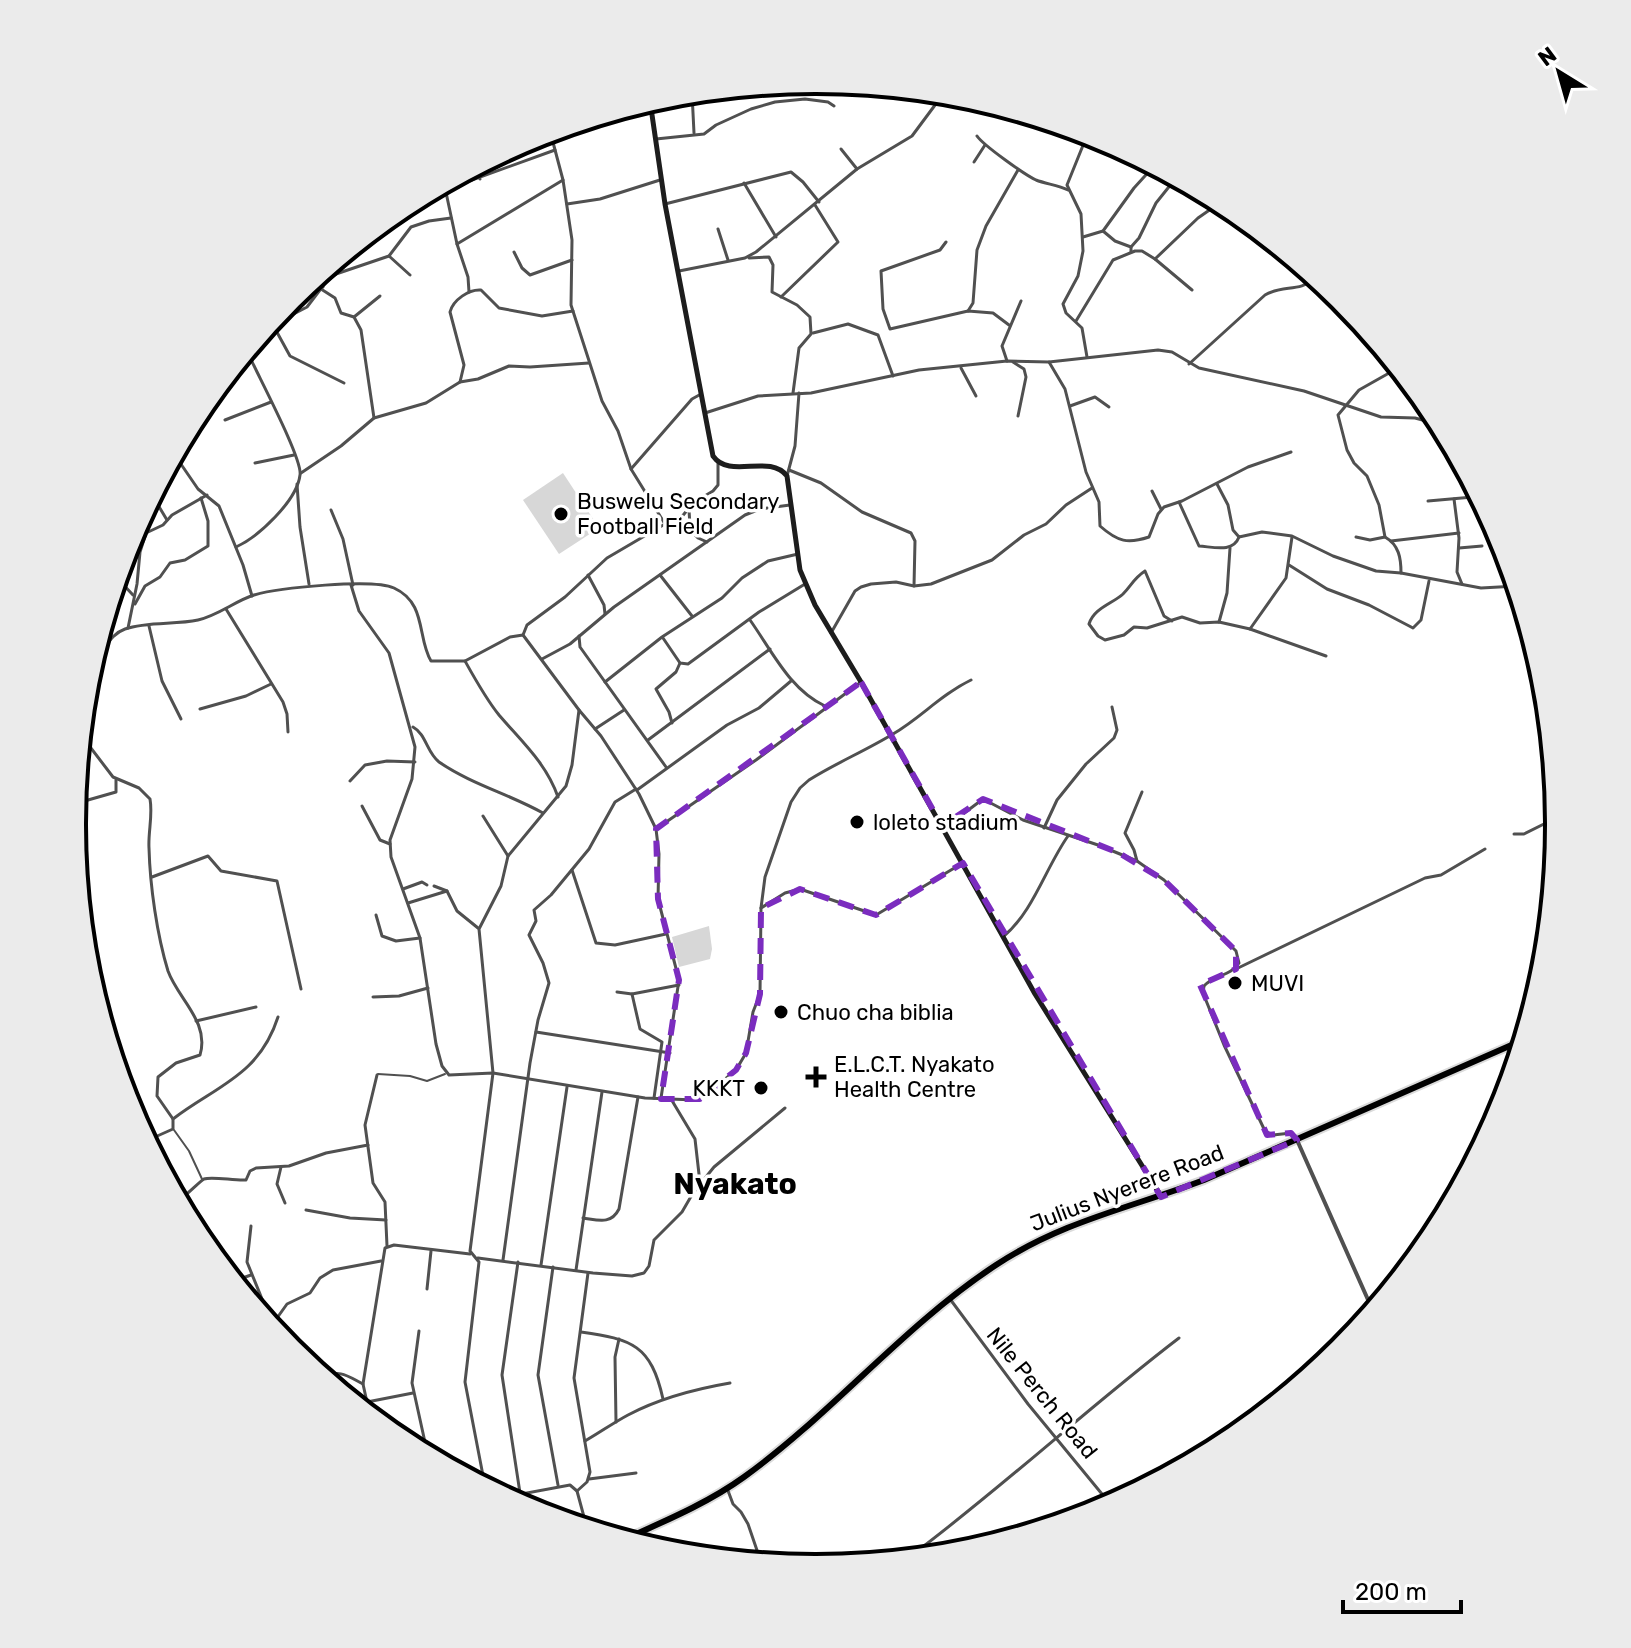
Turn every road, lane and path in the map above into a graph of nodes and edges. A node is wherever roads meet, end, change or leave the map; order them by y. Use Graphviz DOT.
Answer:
graph roads {
  1 [pos="935,105"];
  2 [pos="693,106"];
  3 [pos="834,106"];
  4 [pos="652,114"];
  5 [pos="694,134"];
  6 [pos="977,136"];
  7 [pos="656,139"];
  8 [pos="553,143"];
  9 [pos="985,145"];
  10 [pos="1083,145"];
  11 [pos="841,149"];
  12 [pos="555,150"];
  13 [pos="974,162"];
  14 [pos="857,169"];
  15 [pos="1018,170"];
  16 [pos="1146,174"];
  17 [pos="480,179"];
  18 [pos="563,180"];
  19 [pos="662,180"];
  20 [pos="470,182"];
  21 [pos="744,183"];
  22 [pos="1169,186"];
  23 [pos="1068,190"];
  24 [pos="448,194"];
  25 [pos="567,204"];
  26 [pos="665,204"];
  27 [pos="817,204"];
  28 [pos="1210,210"];
  29 [pos="451,218"];
  30 [pos="718,229"];
  31 [pos="1103,231"];
  32 [pos="776,237"];
  33 [pos="1082,238"];
  34 [pos="946,242"];
  35 [pos="457,244"];
  36 [pos="1131,250"];
  37 [pos="514,252"];
  38 [pos="389,256"];
  39 [pos="745,258"];
  40 [pos="1155,259"];
  41 [pos="572,260"];
  42 [pos="728,260"];
  43 [pos="678,271"];
  44 [pos="338,273"];
  45 [pos="410,275"];
  46 [pos="1306,285"];
  47 [pos="322,288"];
  48 [pos="1192,290"];
  49 [pos="469,293"];
  50 [pos="380,296"];
  51 [pos="781,297"];
  52 [pos="1021,301"];
  53 [pos="573,311"];
  54 [pos="968,311"];
  55 [pos="295,313"];
  56 [pos="354,317"];
  57 [pos="1076,321"];
  58 [pos="1009,325"];
  59 [pos="277,332"];
  60 [pos="811,334"];
  61 [pos="1087,357"];
  62 [pos="1009,361"];
  63 [pos="252,362"];
  64 [pos="1049,362"];
  65 [pos="589,363"];
  66 [pos="1189,364"];
  67 [pos="960,367"];
  68 [pos="1389,373"];
  69 [pos="893,376"];
  70 [pos="460,382"];
  71 [pos="344,383"];
  72 [pos="793,393"];
  73 [pos="799,393"];
  74 [pos="701,394"];
  75 [pos="976,396"];
  76 [pos="271,402"];
  77 [pos="1344,406"];
  78 [pos="1069,407"];
  79 [pos="1109,407"];
  80 [pos="705,413"];
  81 [pos="1018,416"];
  82 [pos="374,418"];
  83 [pos="225,420"];
  84 [pos="1423,420"];
  85 [pos="1291,452"];
  86 [pos="294,455"];
  87 [pos="718,462"];
  88 [pos="255,463"];
  89 [pos="181,464"];
  90 [pos="631,469"];
  91 [pos="301,473"];
  92 [pos="788,473"];
  93 [pos="1216,482"];
  94 [pos="297,484"];
  95 [pos="1093,488"];
  96 [pos="1152,491"];
  97 [pos="207,495"];
  98 [pos="201,498"];
  99 [pos="1468,498"];
  100 [pos="1454,499"];
  101 [pos="1428,501"];
  102 [pos="1179,502"];
  103 [pos="159,505"];
  104 [pos="792,505"];
  105 [pos="1161,509"];
  106 [pos="331,510"];
  107 [pos="689,510"];
  108 [pos="164,512"];
  109 [pos="172,515"];
  110 [pos="680,519"];
  111 [pos="167,520"];
  112 [pos="665,524"];
  113 [pos="690,529"];
  114 [pos="148,532"];
  115 [pos="1459,533"];
  116 [pos="1292,536"];
  117 [pos="1239,537"];
  118 [pos="1356,537"];
  119 [pos="1385,537"];
  120 [pos="698,538"];
  121 [pos="1391,541"];
  122 [pos="707,542"];
  123 [pos="143,543"];
  124 [pos="1482,546"];
  125 [pos="236,547"];
  126 [pos="1230,548"];
  127 [pos="1459,548"];
  128 [pos="696,549"];
  129 [pos="798,554"];
  130 [pos="1289,565"];
  131 [pos="1401,573"];
  132 [pos="588,575"];
  133 [pos="659,575"];
  134 [pos="1430,579"];
  135 [pos="805,584"];
  136 [pos="1462,584"];
  137 [pos="310,585"];
  138 [pos="352,585"];
  139 [pos="914,586"];
  140 [pos="1505,587"];
  141 [pos="126,588"];
  142 [pos="133,595"];
  143 [pos="252,596"];
  144 [pos="133,607"];
  145 [pos="226,609"];
  146 [pos="605,614"];
  147 [pos="692,616"];
  148 [pos="750,620"];
  149 [pos="1172,621"];
  150 [pos="1219,622"];
  151 [pos="149,626"];
  152 [pos="128,628"];
  153 [pos="1250,629"];
  154 [pos="831,633"];
  155 [pos="523,635"];
  156 [pos="579,636"];
  157 [pos="662,637"];
  158 [pos="110,639"];
  159 [pos="570,644"];
  160 [pos="580,647"];
  161 [pos="770,649"];
  162 [pos="1326,656"];
  163 [pos="542,659"];
  164 [pos="465,661"];
  165 [pos="680,663"];
  166 [pos="971,680"];
  167 [pos="791,681"];
  168 [pos="605,682"];
  169 [pos="861,682"];
  170 [pos="271,684"];
  171 [pos="826,706"];
  172 [pos="1112,707"];
  173 [pos="200,709"];
  174 [pos="579,710"];
  175 [pos="624,710"];
  176 [pos="181,719"];
  177 [pos="672,723"];
  178 [pos="411,727"];
  179 [pos="595,729"];
  180 [pos="288,732"];
  181 [pos="891,735"];
  182 [pos="647,741"];
  183 [pos="90,747"];
  184 [pos="415,762"];
  185 [pos="666,767"];
  186 [pos="116,780"];
  187 [pos="350,781"];
  188 [pos="636,790"];
  189 [pos="1142,792"];
  190 [pos="558,797"];
  191 [pos="87,801"];
  192 [pos="362,806"];
  193 [pos="543,813"];
  194 [pos="483,816"];
  195 [pos="1545,824"];
  196 [pos="941,825"];
  197 [pos="1044,828"];
  198 [pos="656,829"];
  199 [pos="1514,834"];
  200 [pos="1068,836"];
  201 [pos="390,844"];
  202 [pos="1485,849"];
  203 [pos="508,856"];
  204 [pos="1137,861"];
  205 [pos="963,863"];
  206 [pos="572,870"];
  207 [pos="152,877"];
  208 [pos="427,885"];
  209 [pos="434,886"];
  210 [pos="403,889"];
  211 [pos="447,891"];
  212 [pos="408,903"];
  213 [pos="761,908"];
  214 [pos="376,915"];
  215 [pos="479,929"];
  216 [pos="667,934"];
  217 [pos="1004,936"];
  218 [pos="420,938"];
  219 [pos="1236,969"];
  220 [pos="679,985"];
  221 [pos="428,988"];
  222 [pos="301,989"];
  223 [pos="617,992"];
  224 [pos="632,994"];
  225 [pos="373,997"];
  226 [pos="256,1007"];
  227 [pos="278,1017"];
  228 [pos="196,1021"];
  229 [pos="536,1032"];
  230 [pos="1510,1046"];
  231 [pos="662,1051"];
  232 [pos="670,1053"];
  233 [pos="446,1073"];
  234 [pos="493,1073"];
  235 [pos="377,1075"];
  236 [pos="529,1077"];
  237 [pos="567,1087"];
  238 [pos="602,1092"];
  239 [pos="638,1097"];
  240 [pos="654,1098"];
  241 [pos="661,1099"];
  242 [pos="671,1099"];
  243 [pos="785,1108"];
  244 [pos="173,1119"];
  245 [pos="173,1129"];
  246 [pos="156,1136"];
  247 [pos="1297,1140"];
  248 [pos="368,1145"];
  249 [pos="281,1167"];
  250 [pos="202,1180"];
  251 [pos="700,1183"];
  252 [pos="188,1195"];
  253 [pos="1161,1197"];
  254 [pos="285,1203"];
  255 [pos="306,1210"];
  256 [pos="583,1218"];
  257 [pos="386,1220"];
  258 [pos="251,1226"];
  259 [pos="387,1246"];
  260 [pos="431,1251"];
  261 [pos="470,1254"];
  262 [pos="478,1258"];
  263 [pos="503,1260"];
  264 [pos="381,1261"];
  265 [pos="518,1262"];
  266 [pos="541,1265"];
  267 [pos="553,1267"];
  268 [pos="576,1270"];
  269 [pos="588,1273"];
  270 [pos="251,1275"];
  271 [pos="245,1277"];
  272 [pos="427,1289"];
  273 [pos="260,1296"];
  274 [pos="950,1299"];
  275 [pos="1368,1300"];
  276 [pos="279,1318"];
  277 [pos="419,1331"];
  278 [pos="581,1332"];
  279 [pos="1179,1338"];
  280 [pos="619,1339"];
  281 [pos="337,1374"];
  282 [pos="730,1383"];
  283 [pos="363,1384"];
  284 [pos="413,1393"];
  285 [pos="366,1399"];
  286 [pos="663,1399"];
  287 [pos="369,1402"];
  288 [pos="616,1422"];
  289 [pos="1055,1438"];
  290 [pos="424,1440"];
  291 [pos="585,1441"];
  292 [pos="482,1472"];
  293 [pos="636,1473"];
  294 [pos="589,1479"];
  295 [pos="558,1485"];
  296 [pos="727,1488"];
  297 [pos="520,1490"];
  298 [pos="577,1491"];
  299 [pos="524,1492"];
  300 [pos="1102,1495"];
  301 [pos="584,1516"];
  302 [pos="640,1532"];
  303 [pos="926,1544"];
  304 [pos="757,1551"];
  1 -- 14 [label="street"];
  2 -- 5 [label="street"];
  3 -- 5 [label="street"];
  4 -- 7 [label="main road"];
  5 -- 7 [label="street"];
  6 -- 9 [label="street"];
  7 -- 19 [label="main road"];
  8 -- 12 [label="street"];
  9 -- 13 [label="street"];
  9 -- 15 [label="street"];
  10 -- 23 [label="street"];
  11 -- 14 [label="street"];
  12 -- 17 [label="street"];
  12 -- 18 [label="street"];
  14 -- 27 [label="street"];
  15 -- 23 [label="street"];
  15 -- 54 [label="street"];
  16 -- 31 [label="street"];
  17 -- 20 [label="street"];
  18 -- 25 [label="street"];
  18 -- 35 [label="street"];
  19 -- 25 [label="street"];
  19 -- 26 [label="main road"];
  21 -- 26 [label="street"];
  21 -- 27 [label="street"];
  21 -- 32 [label="street"];
  22 -- 36 [label="street"];
  23 -- 33 [label="street"];
  24 -- 29 [label="street"];
  25 -- 41 [label="street"];
  26 -- 43 [label="main road"];
  27 -- 32 [label="street"];
  27 -- 51 [label="street"];
  28 -- 40 [label="street"];
  29 -- 35 [label="street"];
  29 -- 38 [label="street"];
  30 -- 42 [label="street"];
  31 -- 33 [label="street"];
  31 -- 36 [label="street"];
  32 -- 39 [label="street"];
  33 -- 57 [label="street"];
  34 -- 54 [label="street"];
  35 -- 49 [label="street"];
  36 -- 40 [label="street"];
  36 -- 57 [label="street"];
  37 -- 41 [label="street"];
  38 -- 44 [label="street"];
  38 -- 45 [label="street"];
  39 -- 42 [label="street"];
  39 -- 51 [label="street"];
  40 -- 48 [label="street"];
  41 -- 53 [label="street"];
  42 -- 43 [label="street"];
  43 -- 74 [label="main road"];
  46 -- 66 [label="street"];
  47 -- 55 [label="street"];
  47 -- 56 [label="street"];
  49 -- 53 [label="street"];
  49 -- 70 [label="street"];
  50 -- 56 [label="street"];
  51 -- 60 [label="street"];
  52 -- 58 [label="street"];
  53 -- 65 [label="street"];
  54 -- 58 [label="street"];
  56 -- 82 [label="street"];
  57 -- 61 [label="street"];
  58 -- 62 [label="street"];
  59 -- 71 [label="street"];
  60 -- 69 [label="street"];
  60 -- 72 [label="street"];
  61 -- 64 [label="street"];
  61 -- 66 [label="street"];
  62 -- 64 [label="street"];
  62 -- 67 [label="street"];
  62 -- 81 [label="street"];
  63 -- 76 [label="street"];
  64 -- 78 [label="street"];
  65 -- 70 [label="street"];
  65 -- 90 [label="street"];
  66 -- 77 [label="street"];
  67 -- 69 [label="street"];
  67 -- 75 [label="street"];
  68 -- 77 [label="street"];
  69 -- 73 [label="street"];
  70 -- 82 [label="street"];
  72 -- 73 [label="street"];
  72 -- 80 [label="street"];
  73 -- 92 [label="street"];
  74 -- 80 [label="main road"];
  74 -- 90 [label="street"];
  76 -- 83 [label="street"];
  76 -- 86 [label="street"];
  77 -- 84 [label="street"];
  77 -- 119 [label="street"];
  78 -- 79 [label="street"];
  78 -- 95 [label="street"];
  80 -- 87 [label="main road"];
  82 -- 91 [label="street"];
  85 -- 93 [label="street"];
  86 -- 88 [label="street"];
  86 -- 91 [label="street"];
  87 -- 92 [label="main road"];
  87 -- 107 [label="street"];
  89 -- 97 [label="street"];
  90 -- 112 [label="street"];
  91 -- 94 [label="street"];
  92 -- 104 [label="main road"];
  92 -- 139 [label="street"];
  93 -- 102 [label="street"];
  93 -- 117 [label="street"];
  94 -- 125 [label="street"];
  94 -- 137 [label="street"];
  95 -- 105 [label="street"];
  95 -- 139 [label="street"];
  96 -- 105 [label="street"];
  97 -- 98 [label="street"];
  97 -- 125 [label="street"];
  98 -- 109 [label="street"];
  98 -- 144 [label="street"];
  99 -- 100 [label="street"];
  100 -- 101 [label="street"];
  100 -- 115 [label="street"];
  102 -- 105 [label="street"];
  102 -- 126 [label="street"];
  103 -- 108 [label="street"];
  104 -- 122 [label="street"];
  104 -- 129 [label="main road"];
  106 -- 138 [label="street"];
  107 -- 110 [label="street"];
  107 -- 113 [label="street"];
  108 -- 109 [label="street"];
  108 -- 111 [label="street"];
  109 -- 111 [label="street"];
  110 -- 112 [label="street"];
  110 -- 113 [label="street"];
  111 -- 114 [label="street"];
  112 -- 132 [label="street"];
  113 -- 120 [label="street"];
  115 -- 121 [label="street"];
  115 -- 127 [label="street"];
  116 -- 117 [label="street"];
  116 -- 130 [label="street"];
  116 -- 131 [label="street"];
  117 -- 126 [label="street"];
  118 -- 119 [label="street"];
  119 -- 121 [label="street"];
  120 -- 122 [label="street"];
  120 -- 128 [label="street"];
  121 -- 131 [label="street"];
  122 -- 128 [label="street"];
  123 -- 142 [label="street"];
  124 -- 127 [label="street"];
  125 -- 143 [label="street"];
  126 -- 150 [label="street"];
  127 -- 136 [label="street"];
  128 -- 133 [label="street"];
  129 -- 135 [label="main road"];
  129 -- 147 [label="street"];
  130 -- 134 [label="street"];
  130 -- 153 [label="street"];
  131 -- 134 [label="street"];
  132 -- 146 [label="street"];
  132 -- 155 [label="street"];
  133 -- 146 [label="street"];
  133 -- 147 [label="street"];
  134 -- 136 [label="street"];
  135 -- 148 [label="street"];
  135 -- 154 [label="main road"];
  136 -- 140 [label="street"];
  137 -- 138 [label="street"];
  137 -- 143 [label="street"];
  138 -- 164 [label="street"];
  138 -- 178 [label="street"];
  139 -- 154 [label="street"];
  141 -- 142 [label="street"];
  142 -- 144 [label="street"];
  143 -- 145 [label="street"];
  144 -- 152 [label="street"];
  145 -- 151 [label="street"];
  145 -- 170 [label="street"];
  146 -- 156 [label="street"];
  147 -- 157 [label="street"];
  148 -- 161 [label="street"];
  148 -- 165 [label="street"];
  149 -- 149 [label="street"];
  149 -- 150 [label="street"];
  150 -- 153 [label="street"];
  151 -- 152 [label="street"];
  151 -- 176 [label="street"];
  152 -- 158 [label="street"];
  153 -- 162 [label="street"];
  154 -- 169 [label="main road"];
  155 -- 163 [label="street"];
  155 -- 164 [label="street"];
  156 -- 159 [label="street"];
  156 -- 160 [label="street"];
  157 -- 165 [label="street"];
  157 -- 168 [label="street"];
  159 -- 160 [label="street"];
  159 -- 163 [label="street"];
  160 -- 168 [label="street"];
  161 -- 167 [label="street"];
  161 -- 177 [label="street"];
  163 -- 174 [label="street"];
  164 -- 190 [label="street"];
  165 -- 177 [label="street"];
  166 -- 181 [label="street"];
  167 -- 171 [label="street"];
  167 -- 185 [label="street"];
  168 -- 175 [label="street"];
  169 -- 171 [label="street"];
  169 -- 181 [label="main road"];
  170 -- 173 [label="street"];
  170 -- 180 [label="street"];
  171 -- 198 [label="street"];
  172 -- 197 [label="street"];
  174 -- 179 [label="street"];
  174 -- 190 [label="street"];
  175 -- 179 [label="street"];
  175 -- 182 [label="street"];
  177 -- 182 [label="street"];
  178 -- 184 [label="street"];
  178 -- 193 [label="street"];
  179 -- 188 [label="street"];
  181 -- 196 [label="main road"];
  181 -- 213 [label="street"];
  182 -- 185 [label="street"];
  183 -- 186 [label="street"];
  184 -- 187 [label="street"];
  184 -- 201 [label="street"];
  185 -- 188 [label="street"];
  186 -- 191 [label="street"];
  186 -- 207 [label="street"];
  188 -- 198 [label="street"];
  188 -- 206 [label="street"];
  189 -- 204 [label="street"];
  190 -- 193 [label="street"];
  192 -- 201 [label="street"];
  193 -- 203 [label="street"];
  194 -- 203 [label="street"];
  195 -- 199 [label="street"];
  196 -- 197 [label="street"];
  196 -- 205 [label="main road"];
  197 -- 200 [label="street"];
  198 -- 216 [label="street"];
  200 -- 204 [label="street"];
  200 -- 217 [label="street"];
  201 -- 210 [label="street"];
  202 -- 219 [label="street"];
  203 -- 215 [label="street"];
  204 -- 219 [label="street"];
  205 -- 213 [label="street"];
  205 -- 217 [label="main road"];
  206 -- 216 [label="street"];
  206 -- 229 [label="street"];
  207 -- 222 [label="street"];
  207 -- 228 [label="street"];
  208 -- 210 [label="street"];
  209 -- 211 [label="street"];
  210 -- 212 [label="street"];
  211 -- 212 [label="street"];
  211 -- 215 [label="street"];
  212 -- 218 [label="street"];
  213 -- 242 [label="street"];
  214 -- 218 [label="street"];
  215 -- 234 [label="street"];
  216 -- 220 [label="street"];
  217 -- 253 [label="main road"];
  218 -- 221 [label="street"];
  219 -- 247 [label="street"];
  220 -- 224 [label="street"];
  220 -- 232 [label="street"];
  221 -- 225 [label="street"];
  221 -- 233 [label="street"];
  223 -- 224 [label="street"];
  224 -- 231 [label="street"];
  226 -- 228 [label="street"];
  227 -- 244 [label="street"];
  228 -- 244 [label="street"];
  229 -- 231 [label="street"];
  229 -- 236 [label="street"];
  230 -- 247 [label="highway, Julius Nyerere Road"];
  231 -- 232 [label="street"];
  231 -- 240 [label="street"];
  232 -- 241 [label="street"];
  233 -- 234 [label="street"];
  233 -- 235 [label="street"];
  234 -- 236 [label="street"];
  234 -- 261 [label="street"];
  235 -- 248 [label="street"];
  236 -- 237 [label="street"];
  236 -- 263 [label="street"];
  237 -- 238 [label="street"];
  237 -- 266 [label="street"];
  238 -- 239 [label="street"];
  238 -- 256 [label="street"];
  239 -- 240 [label="street"];
  239 -- 256 [label="street"];
  240 -- 241 [label="street"];
  241 -- 242 [label="street"];
  242 -- 251 [label="street"];
  243 -- 251 [label="street"];
  244 -- 245 [label="street"];
  245 -- 246 [label="street"];
  245 -- 250 [label="street"];
  247 -- 253 [label="highway, Julius Nyerere Road"];
  247 -- 275 [label="street"];
  248 -- 249 [label="street"];
  248 -- 257 [label="street"];
  249 -- 250 [label="street"];
  249 -- 254 [label="street"];
  250 -- 252 [label="street"];
  251 -- 269 [label="street"];
  253 -- 274 [label="highway, Julius Nyerere Road"];
  255 -- 257 [label="street"];
  256 -- 268 [label="street"];
  257 -- 259 [label="street"];
  258 -- 270 [label="street"];
  259 -- 260 [label="street"];
  259 -- 264 [label="street"];
  260 -- 261 [label="street"];
  260 -- 272 [label="street"];
  261 -- 262 [label="street"];
  262 -- 263 [label="street"];
  262 -- 292 [label="street"];
  263 -- 265 [label="street"];
  264 -- 276 [label="street"];
  264 -- 283 [label="street"];
  265 -- 266 [label="street"];
  265 -- 297 [label="street"];
  266 -- 267 [label="street"];
  267 -- 268 [label="street"];
  267 -- 295 [label="street"];
  268 -- 269 [label="street"];
  269 -- 278 [label="street"];
  270 -- 271 [label="street"];
  270 -- 273 [label="street"];
  274 -- 289 [label="street, Nile Perch Road"];
  274 -- 296 [label="highway, Julius Nyerere Road"];
  277 -- 284 [label="street"];
  278 -- 280 [label="street"];
  278 -- 291 [label="street"];
  279 -- 289 [label="street"];
  280 -- 286 [label="street"];
  280 -- 288 [label="street"];
  281 -- 283 [label="street"];
  282 -- 286 [label="street"];
  283 -- 285 [label="street"];
  284 -- 287 [label="street"];
  284 -- 290 [label="street"];
  286 -- 288 [label="street"];
  288 -- 291 [label="street"];
  289 -- 300 [label="street, Nile Perch Road"];
  289 -- 303 [label="street"];
  291 -- 294 [label="street"];
  293 -- 294 [label="street"];
  294 -- 298 [label="street"];
  295 -- 298 [label="street"];
  295 -- 299 [label="street"];
  296 -- 302 [label="highway, Julius Nyerere Road"];
  296 -- 304 [label="street"];
  298 -- 301 [label="street"];
}
